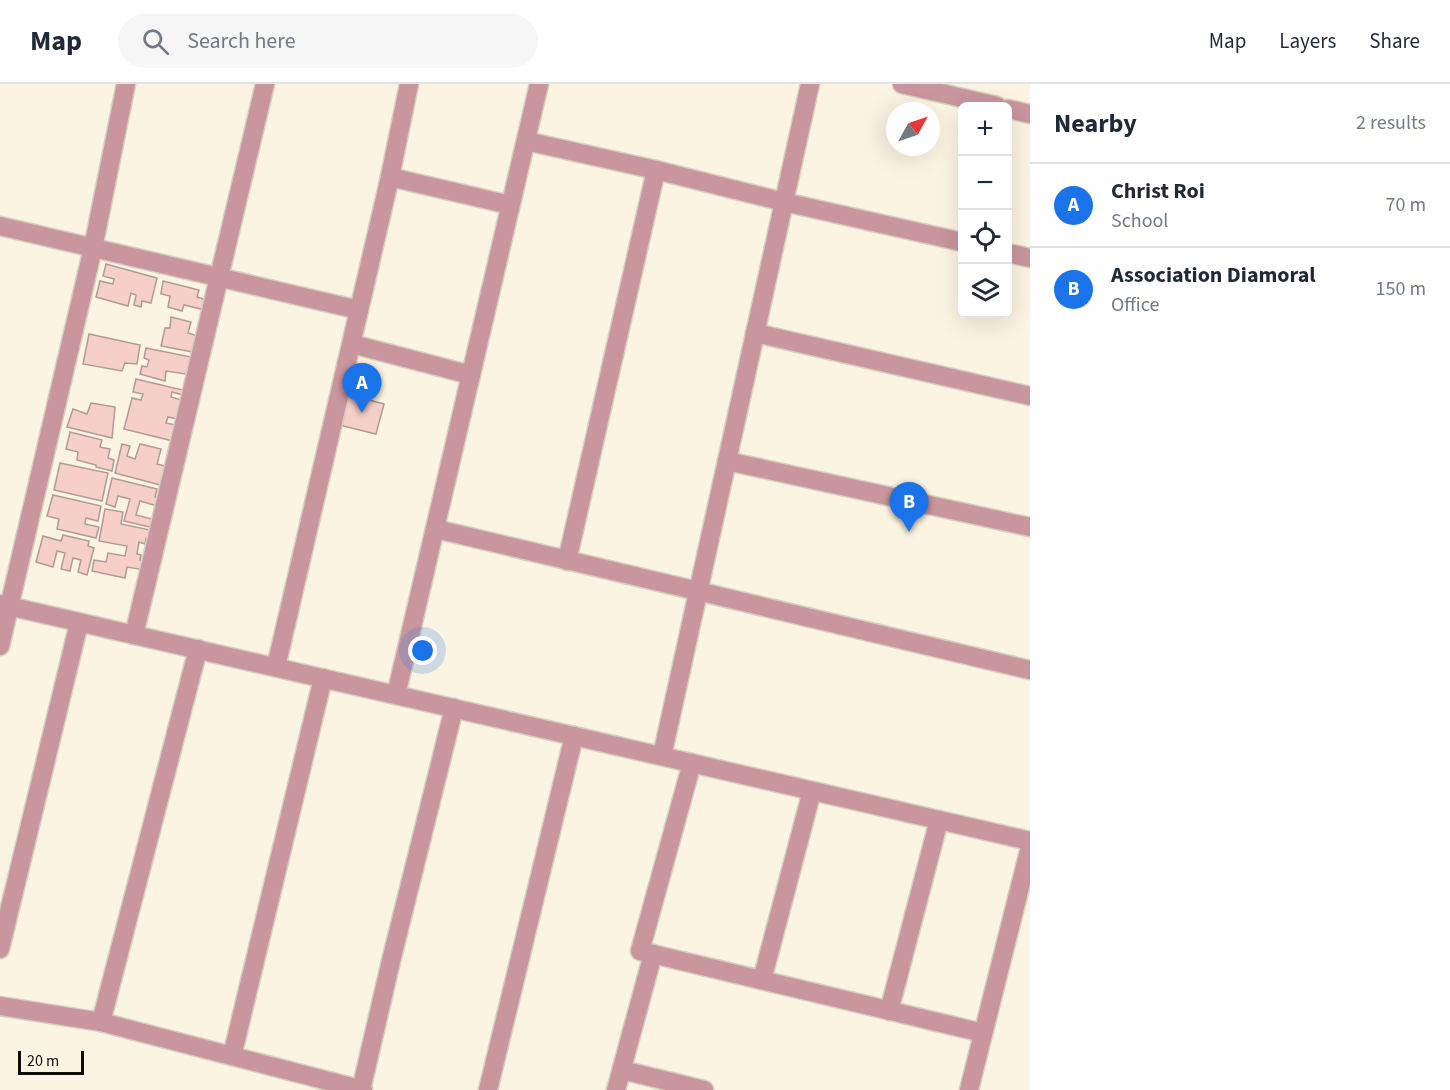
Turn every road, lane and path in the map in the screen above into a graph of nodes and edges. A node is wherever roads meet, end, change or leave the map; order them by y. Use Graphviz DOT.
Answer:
graph roads {
  1 [pos="126,84"];
  2 [pos="265,84"];
  3 [pos="409,84"];
  4 [pos="539,84"];
  5 [pos="810,84"];
  6 [pos="902,84"];
  7 [pos="980,102"];
  8 [pos="1012,110"];
  9 [pos="1030,114"];
  10 [pos="526,141"];
  11 [pos="656,170"];
  12 [pos="390,177"];
  13 [pos="784,202"];
  14 [pos="510,205"];
  15 [pos="0,226"];
  16 [pos="958,241"];
  17 [pos="93,248"];
  18 [pos="1012,254"];
  19 [pos="1030,258"];
  20 [pos="219,277"];
  21 [pos="359,310"];
  22 [pos="755,333"];
  23 [pos="352,344"];
  24 [pos="471,375"];
  25 [pos="1030,396"];
  26 [pos="727,461"];
  27 [pos="1030,527"];
  28 [pos="436,529"];
  29 [pos="567,561"];
  30 [pos="698,592"];
  31 [pos="5,605"];
  32 [pos="79,623"];
  33 [pos="134,635"];
  34 [pos="0,646"];
  35 [pos="198,650"];
  36 [pos="276,667"];
  37 [pos="1030,670"];
  38 [pos="323,678"];
  39 [pos="396,695"];
  40 [pos="454,708"];
  41 [pos="574,736"];
  42 [pos="662,756"];
  43 [pos="692,763"];
  44 [pos="812,791"];
  45 [pos="939,820"];
  46 [pos="1030,841"];
  47 [pos="1030,847"];
  48 [pos="0,949"];
  49 [pos="654,954"];
  50 [pos="762,980"];
  51 [pos="0,1006"];
  52 [pos="889,1011"];
  53 [pos="101,1022"];
  54 [pos="983,1034"];
  55 [pos="232,1056"];
  56 [pos="622,1070"];
  57 [pos="697,1089"];
  58 [pos="362,1090"];
  59 [pos="488,1090"];
  60 [pos="616,1090"];
  61 [pos="969,1090"];
  1 -- 17 [label="street"];
  2 -- 20 [label="street"];
  3 -- 12 [label="street"];
  4 -- 10 [label="street"];
  5 -- 13 [label="street"];
  6 -- 7 [label="street"];
  8 -- 9 [label="street"];
  10 -- 11 [label="street"];
  10 -- 14 [label="street"];
  11 -- 13 [label="street"];
  11 -- 29 [label="street"];
  12 -- 14 [label="street"];
  12 -- 21 [label="street"];
  13 -- 16 [label="street"];
  13 -- 22 [label="street"];
  14 -- 24 [label="street"];
  15 -- 17 [label="street"];
  17 -- 20 [label="street"];
  17 -- 31 [label="street"];
  18 -- 19 [label="street"];
  20 -- 21 [label="street"];
  20 -- 33 [label="street"];
  21 -- 23 [label="street"];
  22 -- 25 [label="street"];
  22 -- 26 [label="street"];
  23 -- 24 [label="street"];
  23 -- 36 [label="street"];
  24 -- 28 [label="street"];
  26 -- 27 [label="street"];
  26 -- 30 [label="street"];
  28 -- 29 [label="street"];
  28 -- 39 [label="street"];
  29 -- 30 [label="street"];
  30 -- 37 [label="street"];
  30 -- 42 [label="street"];
  31 -- 32 [label="street"];
  31 -- 34 [label="street"];
  32 -- 33 [label="street"];
  32 -- 48 [label="street"];
  33 -- 35 [label="street"];
  35 -- 36 [label="street"];
  35 -- 53 [label="street"];
  36 -- 38 [label="street"];
  38 -- 39 [label="street"];
  38 -- 55 [label="street"];
  39 -- 40 [label="street"];
  40 -- 41 [label="street"];
  40 -- 58 [label="street"];
  41 -- 42 [label="street"];
  41 -- 59 [label="street"];
  42 -- 43 [label="street"];
  43 -- 44 [label="street"];
  43 -- 49 [label="street"];
  44 -- 45 [label="street"];
  44 -- 50 [label="street"];
  45 -- 46 [label="street"];
  45 -- 52 [label="street"];
  47 -- 54 [label="street"];
  49 -- 50 [label="street"];
  49 -- 56 [label="street"];
  50 -- 52 [label="street"];
  51 -- 53 [label="street"];
  52 -- 54 [label="street"];
  53 -- 55 [label="street"];
  54 -- 61 [label="street"];
  55 -- 58 [label="street"];
  56 -- 57 [label="street"];
  56 -- 60 [label="street"];
}
